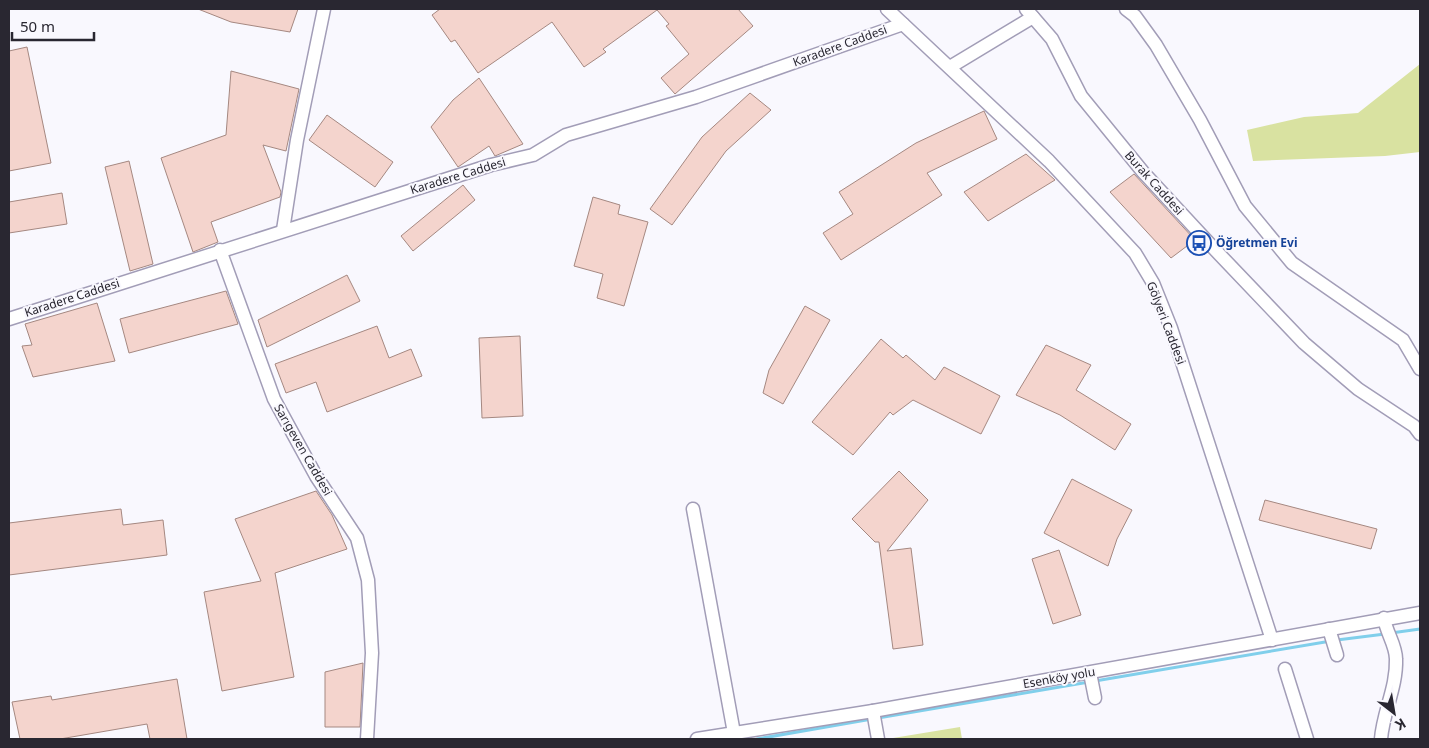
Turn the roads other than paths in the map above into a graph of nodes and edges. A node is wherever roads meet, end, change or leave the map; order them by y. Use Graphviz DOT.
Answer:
graph roads {
  1 [pos="324,9"];
  2 [pos="888,9"];
  3 [pos="1126,9"];
  4 [pos="1029,13"];
  5 [pos="903,24"];
  6 [pos="950,67"];
  7 [pos="283,230"];
  8 [pos="220,250"];
  9 [pos="9,318"];
  10 [pos="1420,369"];
  11 [pos="1420,434"];
  12 [pos="693,508"];
  13 [pos="1420,613"];
  14 [pos="1386,628"];
  15 [pos="1272,640"];
  16 [pos="1285,669"];
  17 [pos="874,716"];
  18 [pos="734,733"];
  19 [pos="367,739"];
  20 [pos="697,739"];
  21 [pos="878,739"];
  22 [pos="1307,739"];
  23 [pos="1381,739"];
  1 -- 7 [label="street"];
  2 -- 5 [label="street, Gölyeri Caddesi"];
  3 -- 10 [label="street"];
  4 -- 6 [label="street"];
  4 -- 11 [label="street, Burak Caddesi"];
  5 -- 6 [label="street, Gölyeri Caddesi"];
  5 -- 7 [label="street, Karadere Caddesi"];
  6 -- 15 [label="street, Gölyeri Caddesi"];
  7 -- 8 [label="street, Karadere Caddesi"];
  8 -- 9 [label="street, Karadere Caddesi"];
  8 -- 19 [label="street, Sarıgeven Caddesi"];
  12 -- 18 [label="street"];
  13 -- 14 [label="street, Esenköy yolu"];
  14 -- 15 [label="street, Esenköy yolu"];
  14 -- 23 [label="street"];
  15 -- 17 [label="street, Esenköy yolu"];
  16 -- 22 [label="street"];
  17 -- 18 [label="street, Esenköy yolu"];
  17 -- 21 [label="street"];
  18 -- 20 [label="street, Esenköy yolu"];
}
